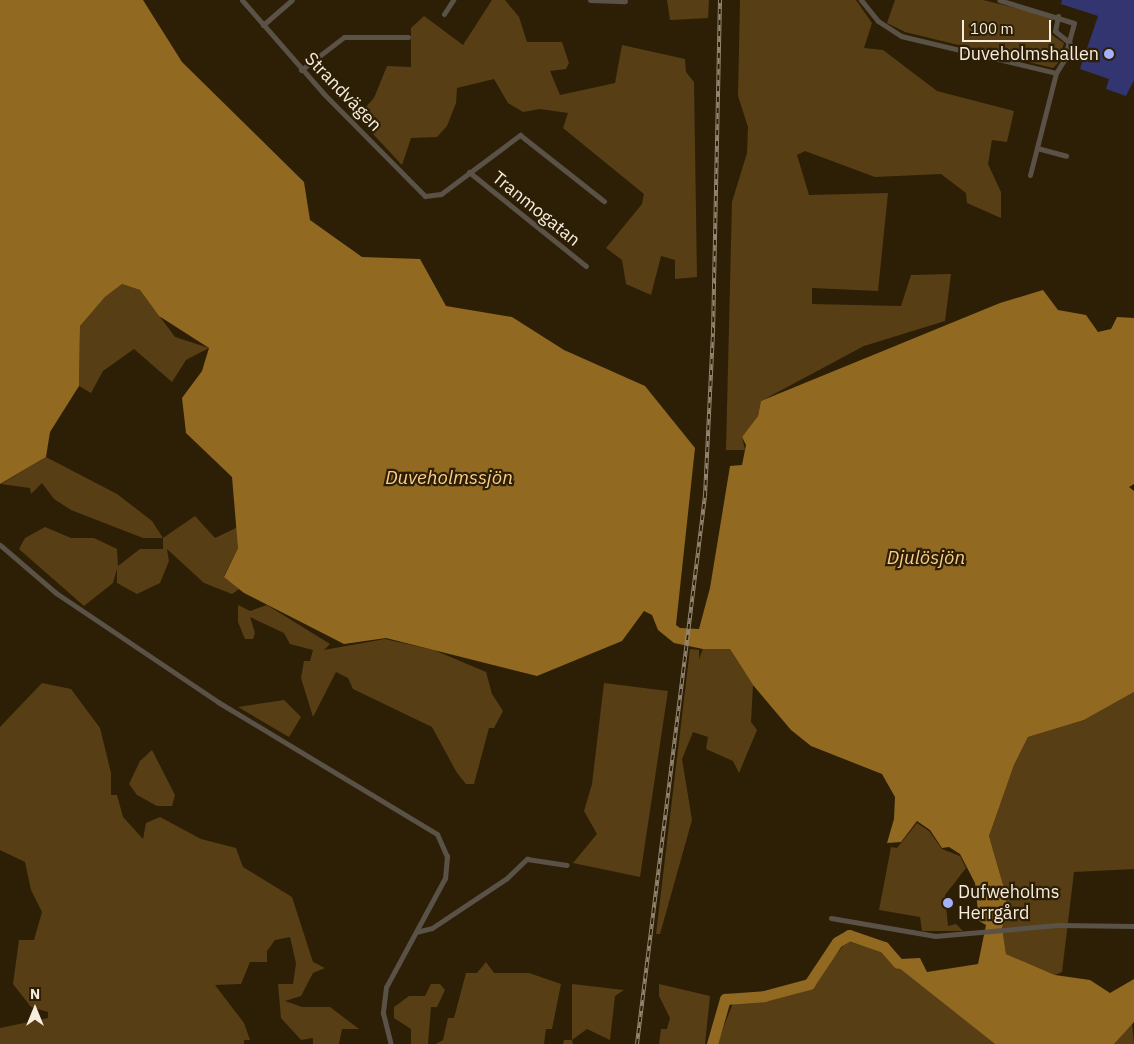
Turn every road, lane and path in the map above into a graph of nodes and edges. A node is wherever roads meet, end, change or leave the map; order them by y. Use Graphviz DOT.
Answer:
graph roads {
  1 [pos="242,0"];
  2 [pos="292,0"];
  3 [pos="453,0"];
  4 [pos="590,0"];
  5 [pos="861,0"];
  6 [pos="999,0"];
  7 [pos="625,1"];
  8 [pos="444,14"];
  9 [pos="1058,16"];
  10 [pos="263,25"];
  11 [pos="408,37"];
  12 [pos="1070,43"];
  13 [pos="301,70"];
  14 [pos="1056,73"];
  15 [pos="1037,148"];
  16 [pos="1066,156"];
  17 [pos="470,172"];
  18 [pos="1030,176"];
  19 [pos="604,201"];
  20 [pos="586,266"];
  21 [pos="0,546"];
  22 [pos="567,865"];
  23 [pos="832,918"];
  24 [pos="1134,926"];
  25 [pos="416,932"];
  26 [pos="391,1044"];
  1 -- 10 [label="street, Strandvägen"];
  2 -- 10 [label="street"];
  3 -- 8 [label="street"];
  4 -- 7 [label="street"];
  5 -- 14 [label="street"];
  6 -- 9 [label="street"];
  9 -- 12 [label="street"];
  9 -- 12 [label="street"];
  10 -- 13 [label="street, Strandvägen"];
  11 -- 13 [label="street"];
  12 -- 14 [label="street"];
  13 -- 17 [label="street, Strandvägen"];
  14 -- 15 [label="street"];
  15 -- 16 [label="street"];
  15 -- 18 [label="street"];
  17 -- 19 [label="street"];
  17 -- 20 [label="street, Tranmogatan"];
  21 -- 25 [label="street"];
  22 -- 25 [label="street"];
  23 -- 24 [label="street"];
  25 -- 26 [label="street"];
}
